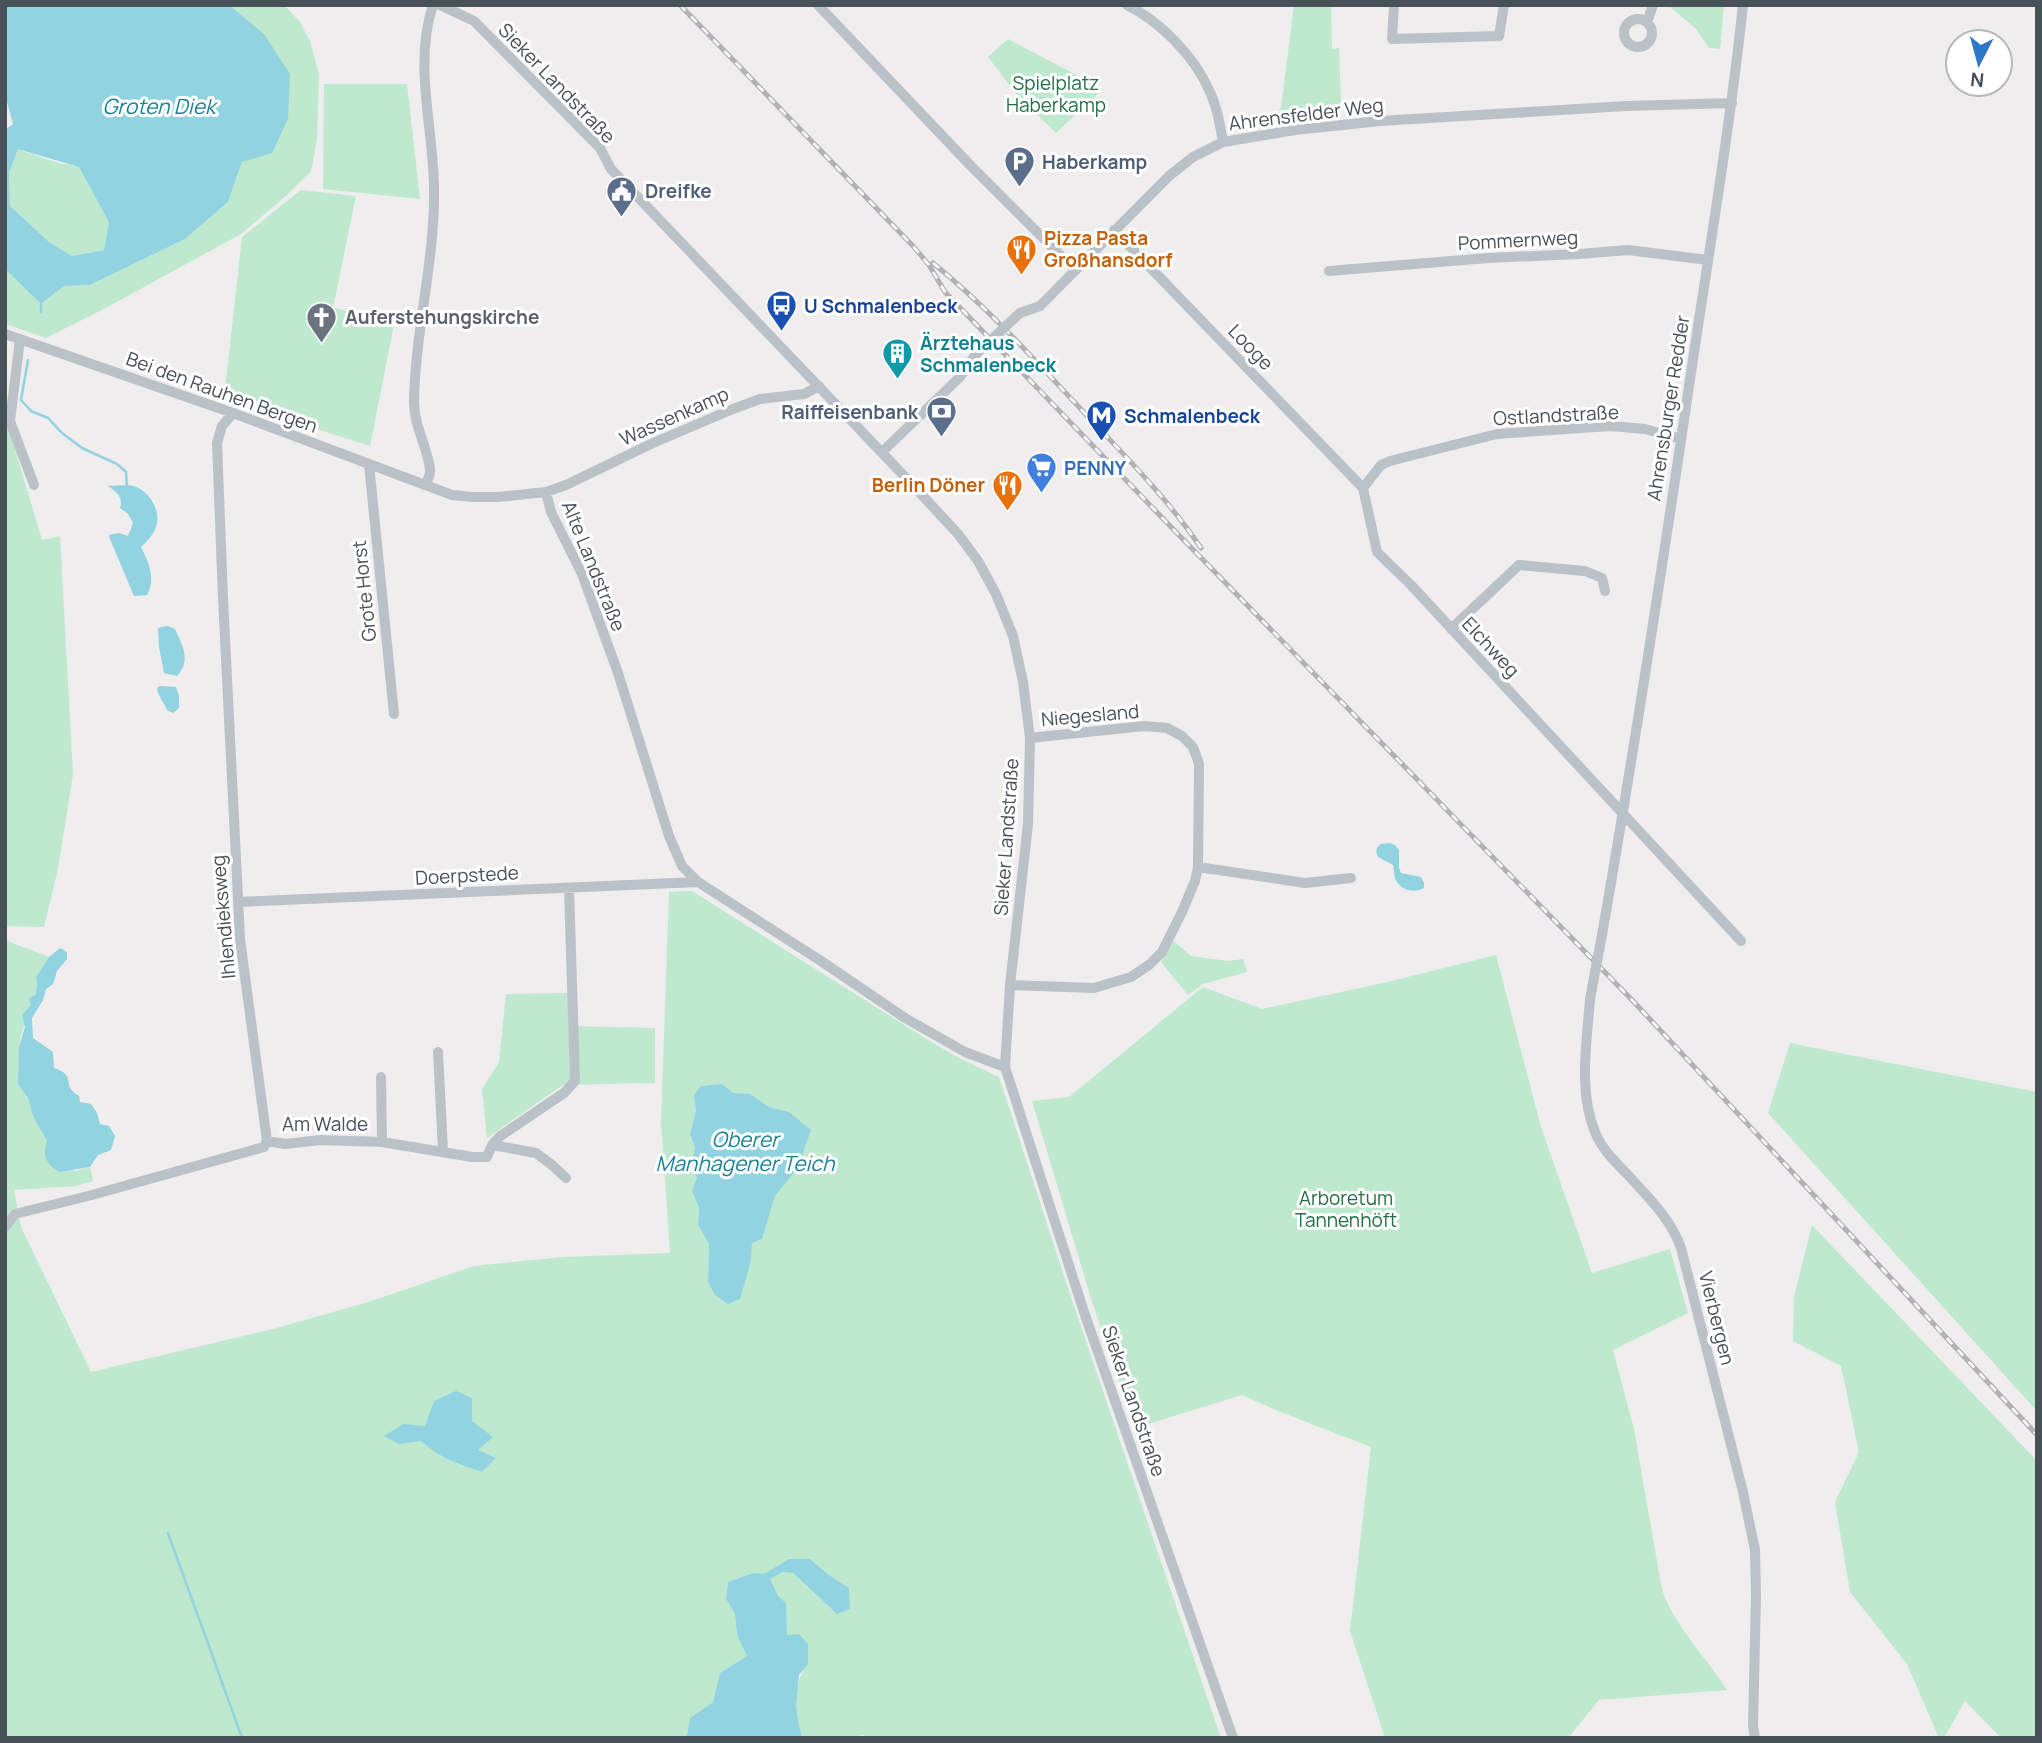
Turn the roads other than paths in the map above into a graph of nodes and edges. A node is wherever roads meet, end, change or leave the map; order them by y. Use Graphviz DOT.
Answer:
graph roads {
  1 [pos="433,5"];
  2 [pos="440,5"];
  3 [pos="818,5"];
  4 [pos="1128,5"];
  5 [pos="1394,5"];
  6 [pos="1504,5"];
  7 [pos="1653,5"];
  8 [pos="1742,5"];
  9 [pos="1647,22"];
  10 [pos="1732,103"];
  11 [pos="1223,142"];
  12 [pos="1114,230"];
  13 [pos="1708,260"];
  14 [pos="1075,270"];
  15 [pos="1329,271"];
  16 [pos="5,334"];
  17 [pos="20,339"];
  18 [pos="819,386"];
  19 [pos="233,413"];
  20 [pos="1681,439"];
  21 [pos="882,452"];
  22 [pos="369,464"];
  23 [pos="426,484"];
  24 [pos="34,485"];
  25 [pos="1363,488"];
  26 [pos="546,492"];
  27 [pos="1605,591"];
  28 [pos="1451,629"];
  29 [pos="394,714"];
  30 [pos="1030,738"];
  31 [pos="1623,815"];
  32 [pos="1198,867"];
  33 [pos="1351,878"];
  34 [pos="698,882"];
  35 [pos="569,888"];
  36 [pos="238,902"];
  37 [pos="1602,935"];
  38 [pos="1741,941"];
  39 [pos="1010,985"];
  40 [pos="438,1052"];
  41 [pos="1005,1067"];
  42 [pos="381,1077"];
  43 [pos="267,1141"];
  44 [pos="382,1142"];
  45 [pos="492,1145"];
  46 [pos="443,1151"];
  47 [pos="566,1178"];
  48 [pos="5,1227"];
  49 [pos="1233,1738"];
  50 [pos="1755,1738"];
  1 -- 23 [label="street"];
  2 -- 18 [label="street, Sieker Landstraße"];
  3 -- 14 [label="street"];
  4 -- 11 [label="street"];
  5 -- 6 [label="street"];
  7 -- 9 [label="street"];
  8 -- 10 [label="street, Ahrensburger Redder"];
  10 -- 11 [label="street, Ahrensfelder Weg"];
  10 -- 13 [label="street, Ahrensburger Redder"];
  11 -- 12 [label="street, Ahrensfelder Weg"];
  12 -- 14 [label="street, Ahrensfelder Weg"];
  12 -- 25 [label="street, Looge"];
  13 -- 15 [label="street, Pommernweg"];
  13 -- 20 [label="street, Ahrensburger Redder"];
  14 -- 21 [label="street, Ahrensfelder Weg, bridge"];
  16 -- 17 [label="street, Bei den Rauhen Bergen"];
  17 -- 19 [label="street, Bei den Rauhen Bergen"];
  17 -- 24 [label="street"];
  18 -- 21 [label="street, Sieker Landstraße"];
  18 -- 26 [label="street, Wassenkamp"];
  19 -- 22 [label="street, Bei den Rauhen Bergen"];
  19 -- 36 [label="street, Ihlendieksweg"];
  20 -- 25 [label="street, Ostlandstraße"];
  20 -- 31 [label="street, Ahrensburger Redder"];
  21 -- 30 [label="street, Sieker Landstraße"];
  22 -- 23 [label="street, Bei den Rauhen Bergen"];
  22 -- 29 [label="street, Grote Horst"];
  23 -- 26 [label="street, Alte Landstraße"];
  25 -- 28 [label="street, Elchweg"];
  26 -- 34 [label="street, Alte Landstraße"];
  27 -- 28 [label="street"];
  28 -- 31 [label="street, Elchweg"];
  30 -- 32 [label="street, Niegesland"];
  30 -- 39 [label="street, Sieker Landstraße"];
  31 -- 37 [label="street, Ahrensburger Redder"];
  31 -- 38 [label="street"];
  32 -- 33 [label="street"];
  32 -- 39 [label="street, Niegesland"];
  34 -- 35 [label="street, Doerpstede"];
  34 -- 41 [label="street, Alte Landstraße"];
  35 -- 36 [label="street, Doerpstede"];
  35 -- 45 [label="street, Am Walde"];
  36 -- 43 [label="street, Ihlendieksweg"];
  37 -- 50 [label="street, Vierbergen, bridge"];
  39 -- 41 [label="street, Sieker Landstraße"];
  40 -- 46 [label="street"];
  41 -- 49 [label="street, Sieker Landstraße"];
  42 -- 44 [label="street, Am Walde"];
  43 -- 44 [label="street, Am Walde"];
  43 -- 48 [label="street"];
  44 -- 46 [label="street, Am Walde"];
  45 -- 46 [label="street, Am Walde"];
  45 -- 47 [label="street"];
}
